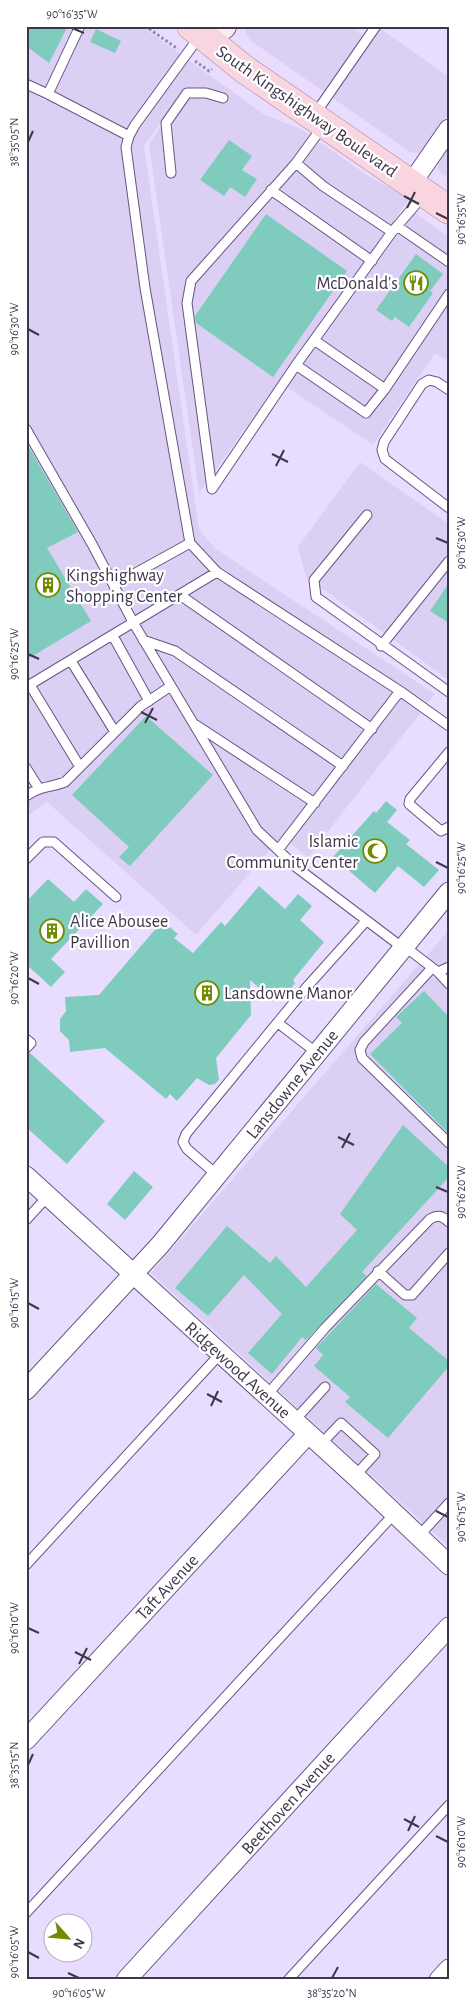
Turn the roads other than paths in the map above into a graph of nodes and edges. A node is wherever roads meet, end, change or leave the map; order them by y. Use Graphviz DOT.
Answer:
graph roads {
  1 [pos="80,26"];
  2 [pos="376,26"];
  3 [pos="205,29"];
  4 [pos="26,84"];
  5 [pos="48,94"];
  6 [pos="223,98"];
  7 [pos="319,120"];
  8 [pos="449,129"];
  9 [pos="128,136"];
  10 [pos="296,163"];
  11 [pos="171,173"];
  12 [pos="418,189"];
  13 [pos="272,190"];
  14 [pos="449,210"];
  15 [pos="394,229"];
  16 [pos="372,261"];
  17 [pos="449,262"];
  18 [pos="449,294"];
  19 [pos="314,340"];
  20 [pos="296,366"];
  21 [pos="385,389"];
  22 [pos="449,390"];
  23 [pos="26,429"];
  24 [pos="449,508"];
  25 [pos="367,515"];
  26 [pos="190,544"];
  27 [pos="449,561"];
  28 [pos="217,572"];
  29 [pos="114,585"];
  30 [pos="180,595"];
  31 [pos="134,624"];
  32 [pos="113,636"];
  33 [pos="143,640"];
  34 [pos="381,646"];
  35 [pos="71,661"];
  36 [pos="28,686"];
  37 [pos="171,686"];
  38 [pos="400,691"];
  39 [pos="449,692"];
  40 [pos="149,701"];
  41 [pos="194,724"];
  42 [pos="449,726"];
  43 [pos="372,729"];
  44 [pos="115,732"];
  45 [pos="449,752"];
  46 [pos="343,766"];
  47 [pos="80,767"];
  48 [pos="26,768"];
  49 [pos="38,787"];
  50 [pos="26,796"];
  51 [pos="315,803"];
  52 [pos="449,827"];
  53 [pos="278,850"];
  54 [pos="26,859"];
  55 [pos="449,892"];
  56 [pos="116,897"];
  57 [pos="366,921"];
  58 [pos="403,947"];
  59 [pos="449,967"];
  60 [pos="435,970"];
  61 [pos="449,984"];
  62 [pos="278,1023"];
  63 [pos="26,1039"];
  64 [pos="26,1048"];
  65 [pos="317,1053"];
  66 [pos="449,1143"];
  67 [pos="217,1175"];
  68 [pos="26,1176"];
  69 [pos="48,1196"];
  70 [pos="26,1220"];
  71 [pos="449,1222"];
  72 [pos="449,1253"];
  73 [pos="378,1271"];
  74 [pos="132,1274"];
  75 [pos="220,1354"];
  76 [pos="325,1387"];
  77 [pos="26,1390"];
  78 [pos="266,1396"];
  79 [pos="294,1422"];
  80 [pos="314,1440"];
  81 [pos="355,1476"];
  82 [pos="449,1503"];
  83 [pos="395,1513"];
  84 [pos="418,1537"];
  85 [pos="449,1565"];
  86 [pos="26,1566"];
  87 [pos="449,1627"];
  88 [pos="26,1740"];
  89 [pos="449,1805"];
  90 [pos="26,1913"];
  91 [pos="449,1969"];
  92 [pos="126,1980"];
  93 [pos="288,1980"];
  94 [pos="439,1980"];
  1 -- 5 [label="lane"];
  2 -- 7 [label="lane"];
  3 -- 7 [label="main road, South Kingshighway Boulevard"];
  3 -- 9 [label="lane"];
  4 -- 5 [label="lane"];
  5 -- 9 [label="lane"];
  6 -- 11 [label="lane"];
  7 -- 10 [label="lane"];
  7 -- 12 [label="main road, South Kingshighway Boulevard"];
  8 -- 12 [label="street"];
  9 -- 26 [label="lane"];
  10 -- 13 [label="lane"];
  10 -- 15 [label="lane"];
  12 -- 14 [label="main road, South Kingshighway Boulevard"];
  12 -- 15 [label="lane"];
  13 -- 16 [label="lane"];
  13 -- 20 [label="lane"];
  15 -- 16 [label="lane"];
  15 -- 17 [label="lane"];
  16 -- 19 [label="lane"];
  18 -- 21 [label="lane"];
  19 -- 20 [label="lane"];
  19 -- 21 [label="lane"];
  20 -- 21 [label="lane"];
  22 -- 24 [label="lane"];
  23 -- 29 [label="lane"];
  25 -- 34 [label="lane"];
  26 -- 28 [label="lane"];
  26 -- 29 [label="lane"];
  27 -- 34 [label="lane"];
  28 -- 30 [label="lane"];
  28 -- 38 [label="lane"];
  29 -- 31 [label="lane"];
  30 -- 31 [label="lane"];
  30 -- 43 [label="lane"];
  31 -- 32 [label="lane"];
  31 -- 33 [label="lane"];
  32 -- 35 [label="lane"];
  32 -- 40 [label="lane"];
  33 -- 37 [label="lane"];
  33 -- 46 [label="lane"];
  34 -- 39 [label="lane"];
  35 -- 36 [label="lane"];
  35 -- 44 [label="lane"];
  36 -- 47 [label="lane"];
  37 -- 40 [label="lane"];
  37 -- 41 [label="lane"];
  38 -- 42 [label="lane"];
  38 -- 43 [label="lane"];
  40 -- 44 [label="lane"];
  41 -- 51 [label="lane"];
  41 -- 53 [label="lane"];
  43 -- 46 [label="lane"];
  44 -- 47 [label="lane"];
  45 -- 52 [label="lane"];
  46 -- 51 [label="lane"];
  47 -- 49 [label="lane"];
  48 -- 49 [label="lane"];
  49 -- 50 [label="lane"];
  51 -- 53 [label="lane"];
  53 -- 57 [label="lane"];
  54 -- 56 [label="lane"];
  55 -- 58 [label="street, Lansdowne Avenue"];
  57 -- 58 [label="lane"];
  57 -- 62 [label="lane"];
  58 -- 60 [label="lane"];
  58 -- 65 [label="street, Lansdowne Avenue"];
  59 -- 60 [label="lane"];
  60 -- 61 [label="lane"];
  60 -- 66 [label="lane"];
  62 -- 65 [label="lane"];
  62 -- 67 [label="lane"];
  63 -- 64 [label="lane"];
  65 -- 67 [label="street, Lansdowne Avenue"];
  67 -- 74 [label="street, Lansdowne Avenue"];
  68 -- 69 [label="street, Ridgewood Avenue"];
  69 -- 70 [label="lane"];
  69 -- 74 [label="street, Ridgewood Avenue"];
  71 -- 73 [label="lane"];
  72 -- 73 [label="lane"];
  73 -- 78 [label="lane"];
  74 -- 75 [label="street, Ridgewood Avenue"];
  74 -- 77 [label="street, Lansdowne Avenue"];
  75 -- 78 [label="street, Ridgewood Avenue"];
  75 -- 86 [label="lane"];
  76 -- 79 [label="lane"];
  78 -- 79 [label="street, Ridgewood Avenue"];
  79 -- 80 [label="street, Ridgewood Avenue"];
  80 -- 81 [label="street, Ridgewood Avenue"];
  80 -- 81 [label="lane"];
  80 -- 88 [label="street, Taft Avenue"];
  81 -- 83 [label="street, Ridgewood Avenue"];
  82 -- 84 [label="lane"];
  83 -- 84 [label="street, Ridgewood Avenue"];
  83 -- 90 [label="lane"];
  84 -- 85 [label="street, Ridgewood Avenue"];
  87 -- 92 [label="street, Beethoven Avenue"];
  89 -- 93 [label="lane"];
  91 -- 94 [label="street"];
}
